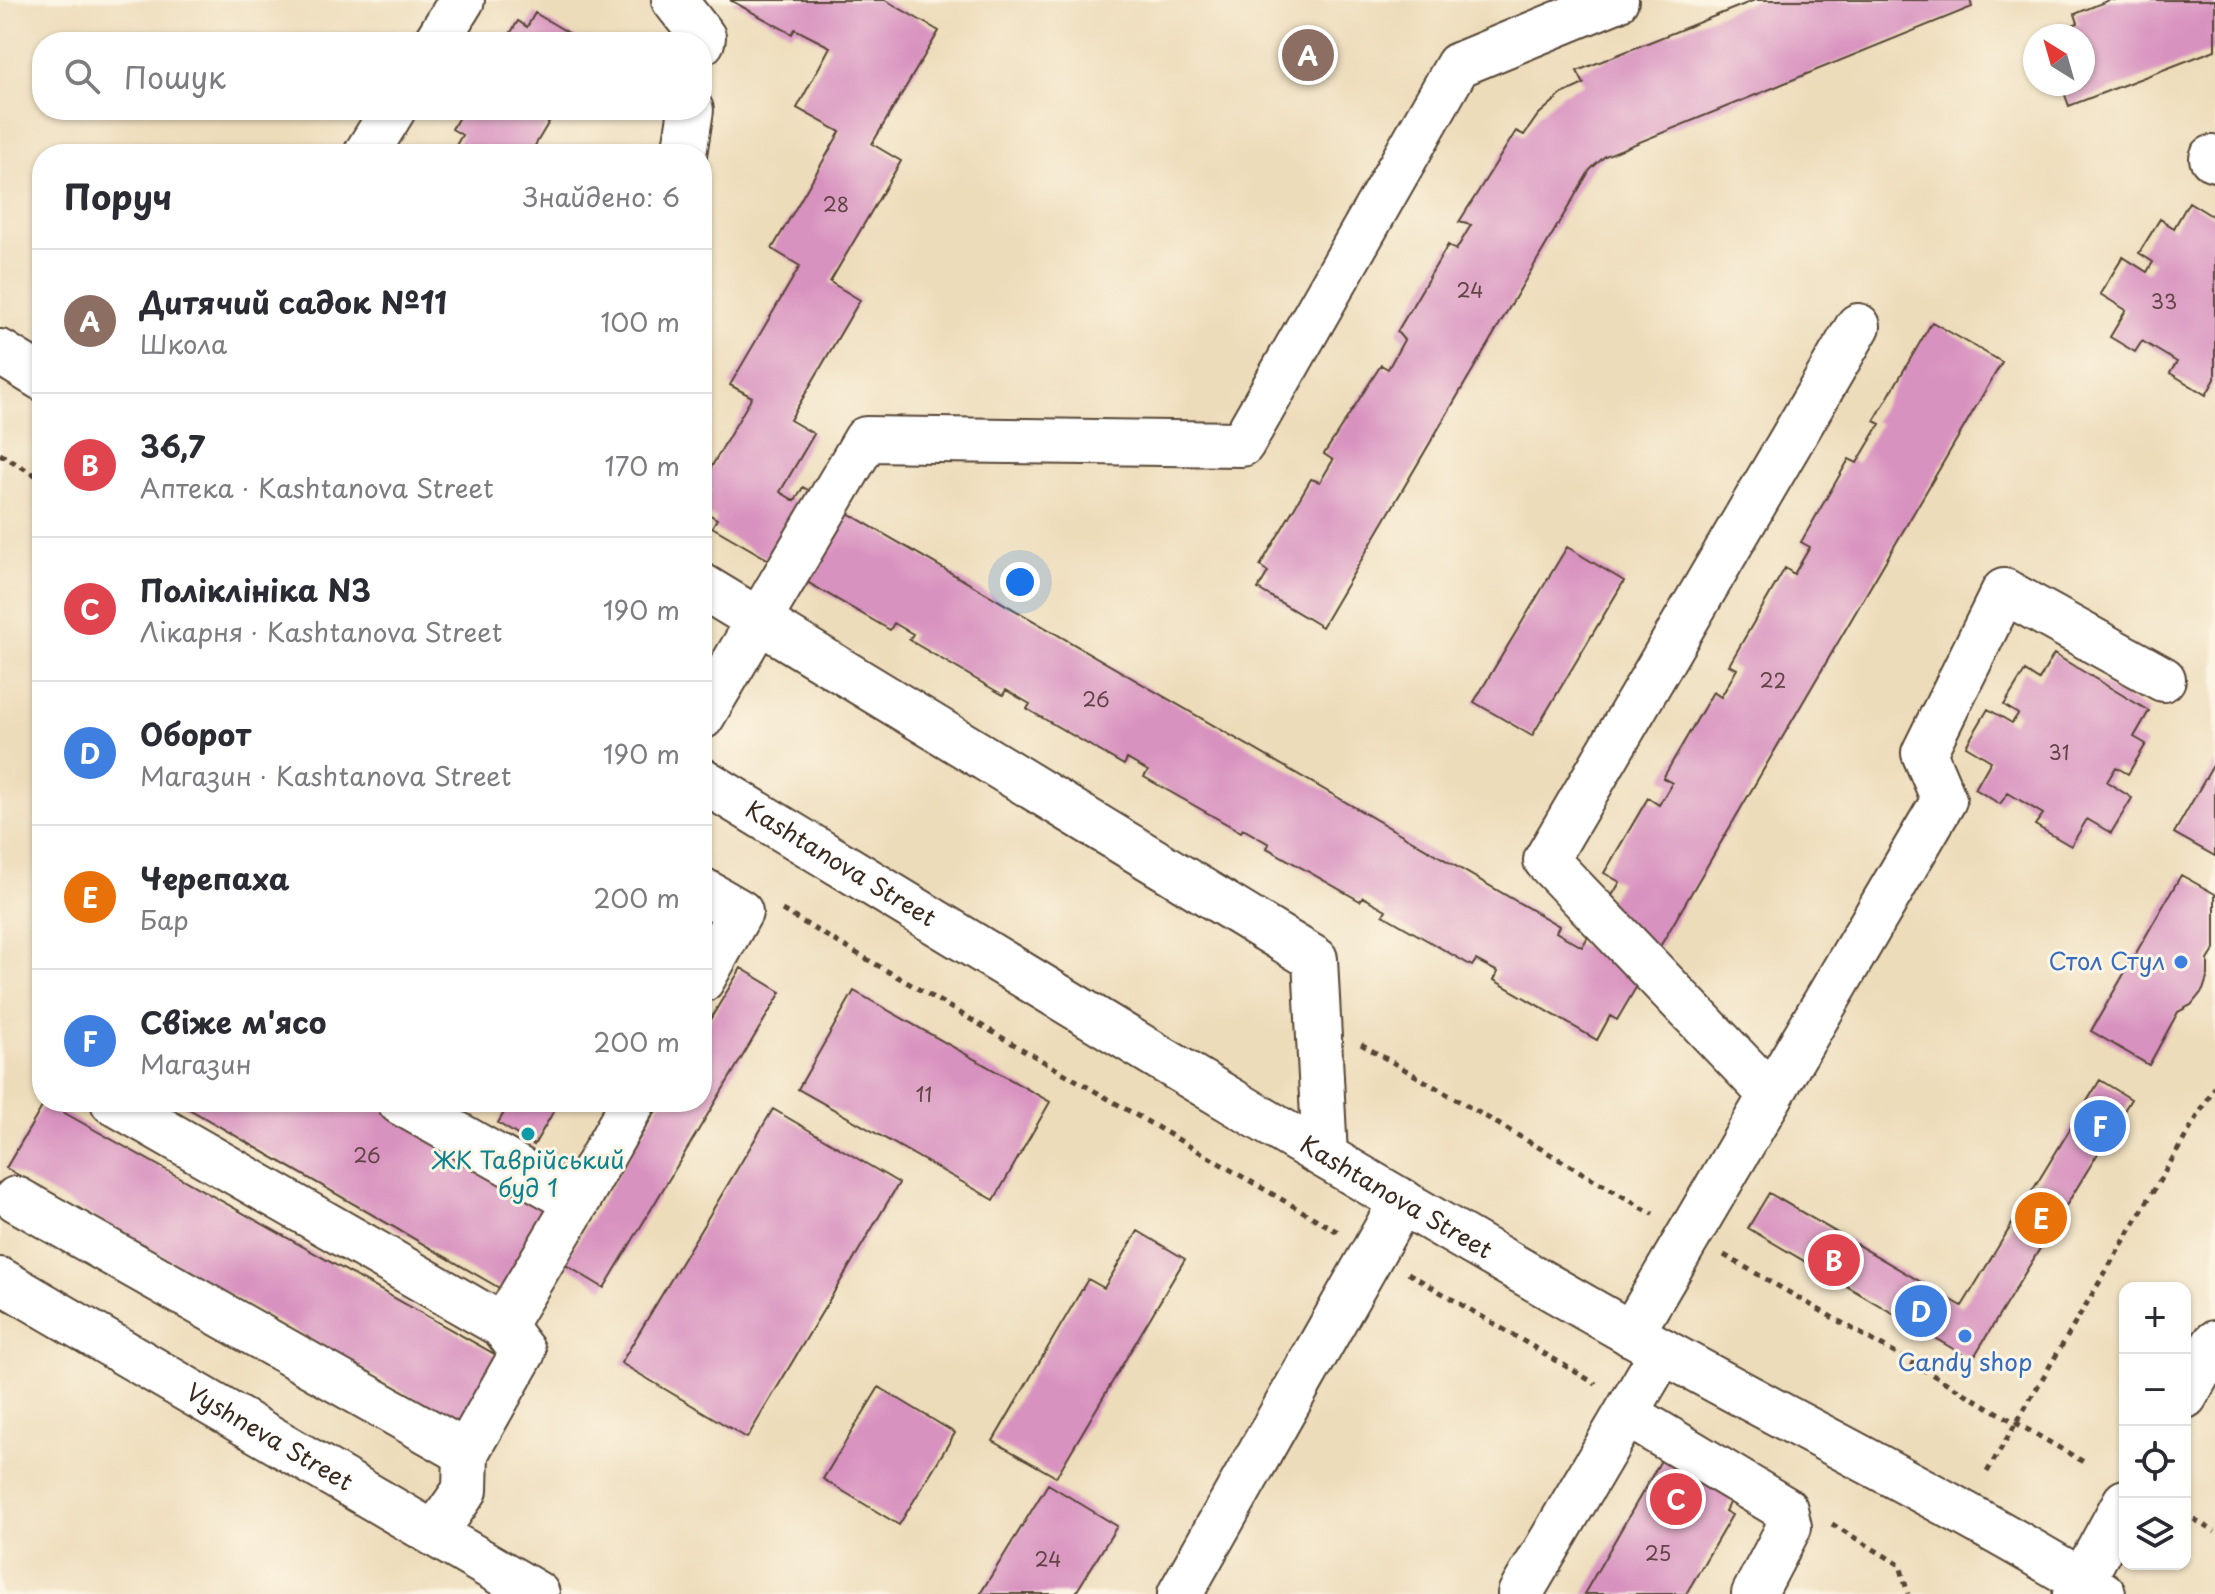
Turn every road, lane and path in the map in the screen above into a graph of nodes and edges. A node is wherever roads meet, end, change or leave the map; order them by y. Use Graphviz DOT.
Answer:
graph roads {
  1 [pos="462,0"];
  2 [pos="674,0"];
  3 [pos="1616,0"];
  4 [pos="442,32"];
  5 [pos="699,32"];
  6 [pos="387,120"];
  7 [pos="689,120"];
  8 [pos="372,144"];
  9 [pos="686,144"];
  10 [pos="1858,326"];
  11 [pos="0,352"];
  12 [pos="32,372"];
  13 [pos="0,454"];
  14 [pos="32,473"];
  15 [pos="712,592"];
  16 [pos="759,621"];
  17 [pos="2163,679"];
  18 [pos="712,700"];
  19 [pos="712,786"];
  20 [pos="712,896"];
  21 [pos="771,903"];
  22 [pos="712,962"];
  23 [pos="2215,1087"];
  24 [pos="1771,1095"];
  25 [pos="130,1112"];
  26 [pos="418,1112"];
  27 [pos="627,1112"];
  28 [pos="1325,1156"];
  29 [pos="16,1199"];
  30 [pos="1402,1201"];
  31 [pos="577,1202"];
  32 [pos="1374,1253"];
  33 [pos="0,1280"];
  34 [pos="503,1326"];
  35 [pos="1647,1342"];
  36 [pos="2215,1343"];
  37 [pos="2191,1385"];
  38 [pos="1630,1410"];
  39 [pos="2017,1427"];
  40 [pos="466,1453"];
  41 [pos="2084,1462"];
  42 [pos="1987,1472"];
  43 [pos="2119,1516"];
  44 [pos="1820,1517"];
  45 [pos="2194,1519"];
  46 [pos="2215,1532"];
  47 [pos="435,1533"];
  48 [pos="2087,1590"];
  49 [pos="537,1594"];
  50 [pos="1180,1594"];
  51 [pos="1520,1594"];
  52 [pos="1754,1594"];
  53 [pos="1908,1594"];
  1 -- 4 [label="street"];
  2 -- 5 [label="street"];
  3 -- 16 [label="street"];
  6 -- 8 [label="street"];
  7 -- 9 [label="street"];
  10 -- 24 [label="street"];
  11 -- 12 [label="street"];
  13 -- 14 [label="path"];
  15 -- 16 [label="street"];
  16 -- 18 [label="street"];
  16 -- 28 [label="street"];
  17 -- 24 [label="street"];
  19 -- 28 [label="street, Kashtanova Street"];
  20 -- 22 [label="street"];
  21 -- 32 [label="path"];
  23 -- 39 [label="path"];
  24 -- 35 [label="street"];
  25 -- 34 [label="street"];
  26 -- 31 [label="street"];
  27 -- 31 [label="street"];
  28 -- 30 [label="street, Kashtanova Street"];
  29 -- 40 [label="street"];
  30 -- 32 [label="street"];
  30 -- 35 [label="street, Kashtanova Street"];
  31 -- 34 [label="street"];
  32 -- 38 [label="path"];
  32 -- 50 [label="street"];
  33 -- 47 [label="street, Vyshneva Street"];
  34 -- 40 [label="street"];
  35 -- 38 [label="street"];
  35 -- 48 [label="street, Kashtanova Street"];
  36 -- 37 [label="street"];
  38 -- 51 [label="street"];
  38 -- 52 [label="street"];
  39 -- 41 [label="path"];
  39 -- 42 [label="path"];
  40 -- 47 [label="street"];
  43 -- 48 [label="street"];
  44 -- 53 [label="path"];
  45 -- 46 [label="path"];
  47 -- 49 [label="street, Vyshneva Street"];
}
